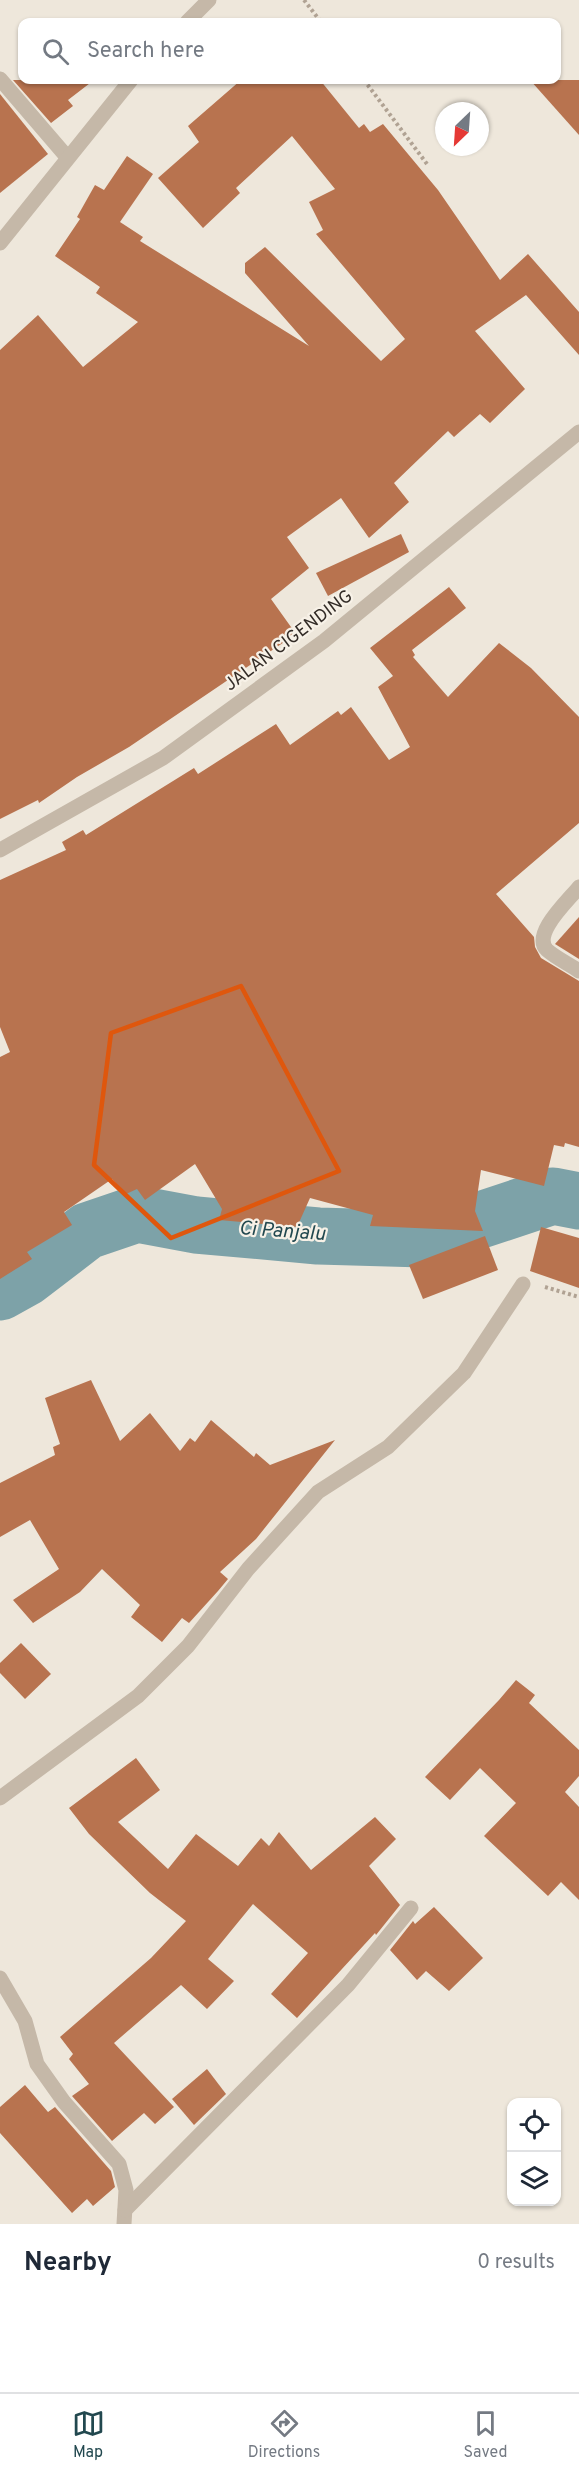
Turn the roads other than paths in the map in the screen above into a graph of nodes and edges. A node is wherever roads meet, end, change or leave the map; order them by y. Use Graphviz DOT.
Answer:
graph roads {
  1 [pos="209,0"];
  2 [pos="191,18"];
  3 [pos="0,79"];
  4 [pos="128,84"];
  5 [pos="67,157"];
  6 [pos="0,243"];
  7 [pos="579,432"];
  8 [pos="0,850"];
  9 [pos="579,887"];
  10 [pos="579,971"];
  11 [pos="523,1284"];
  12 [pos="0,1798"];
  13 [pos="411,1908"];
  14 [pos="0,1978"];
  15 [pos="125,2217"];
  1 -- 2 [label="street"];
  3 -- 5 [label="street"];
  4 -- 5 [label="street"];
  5 -- 6 [label="street"];
  7 -- 8 [label="street, JALAN CIGENDING"];
  9 -- 10 [label="street"];
  11 -- 12 [label="street"];
  13 -- 15 [label="street"];
  14 -- 15 [label="street"];
}
